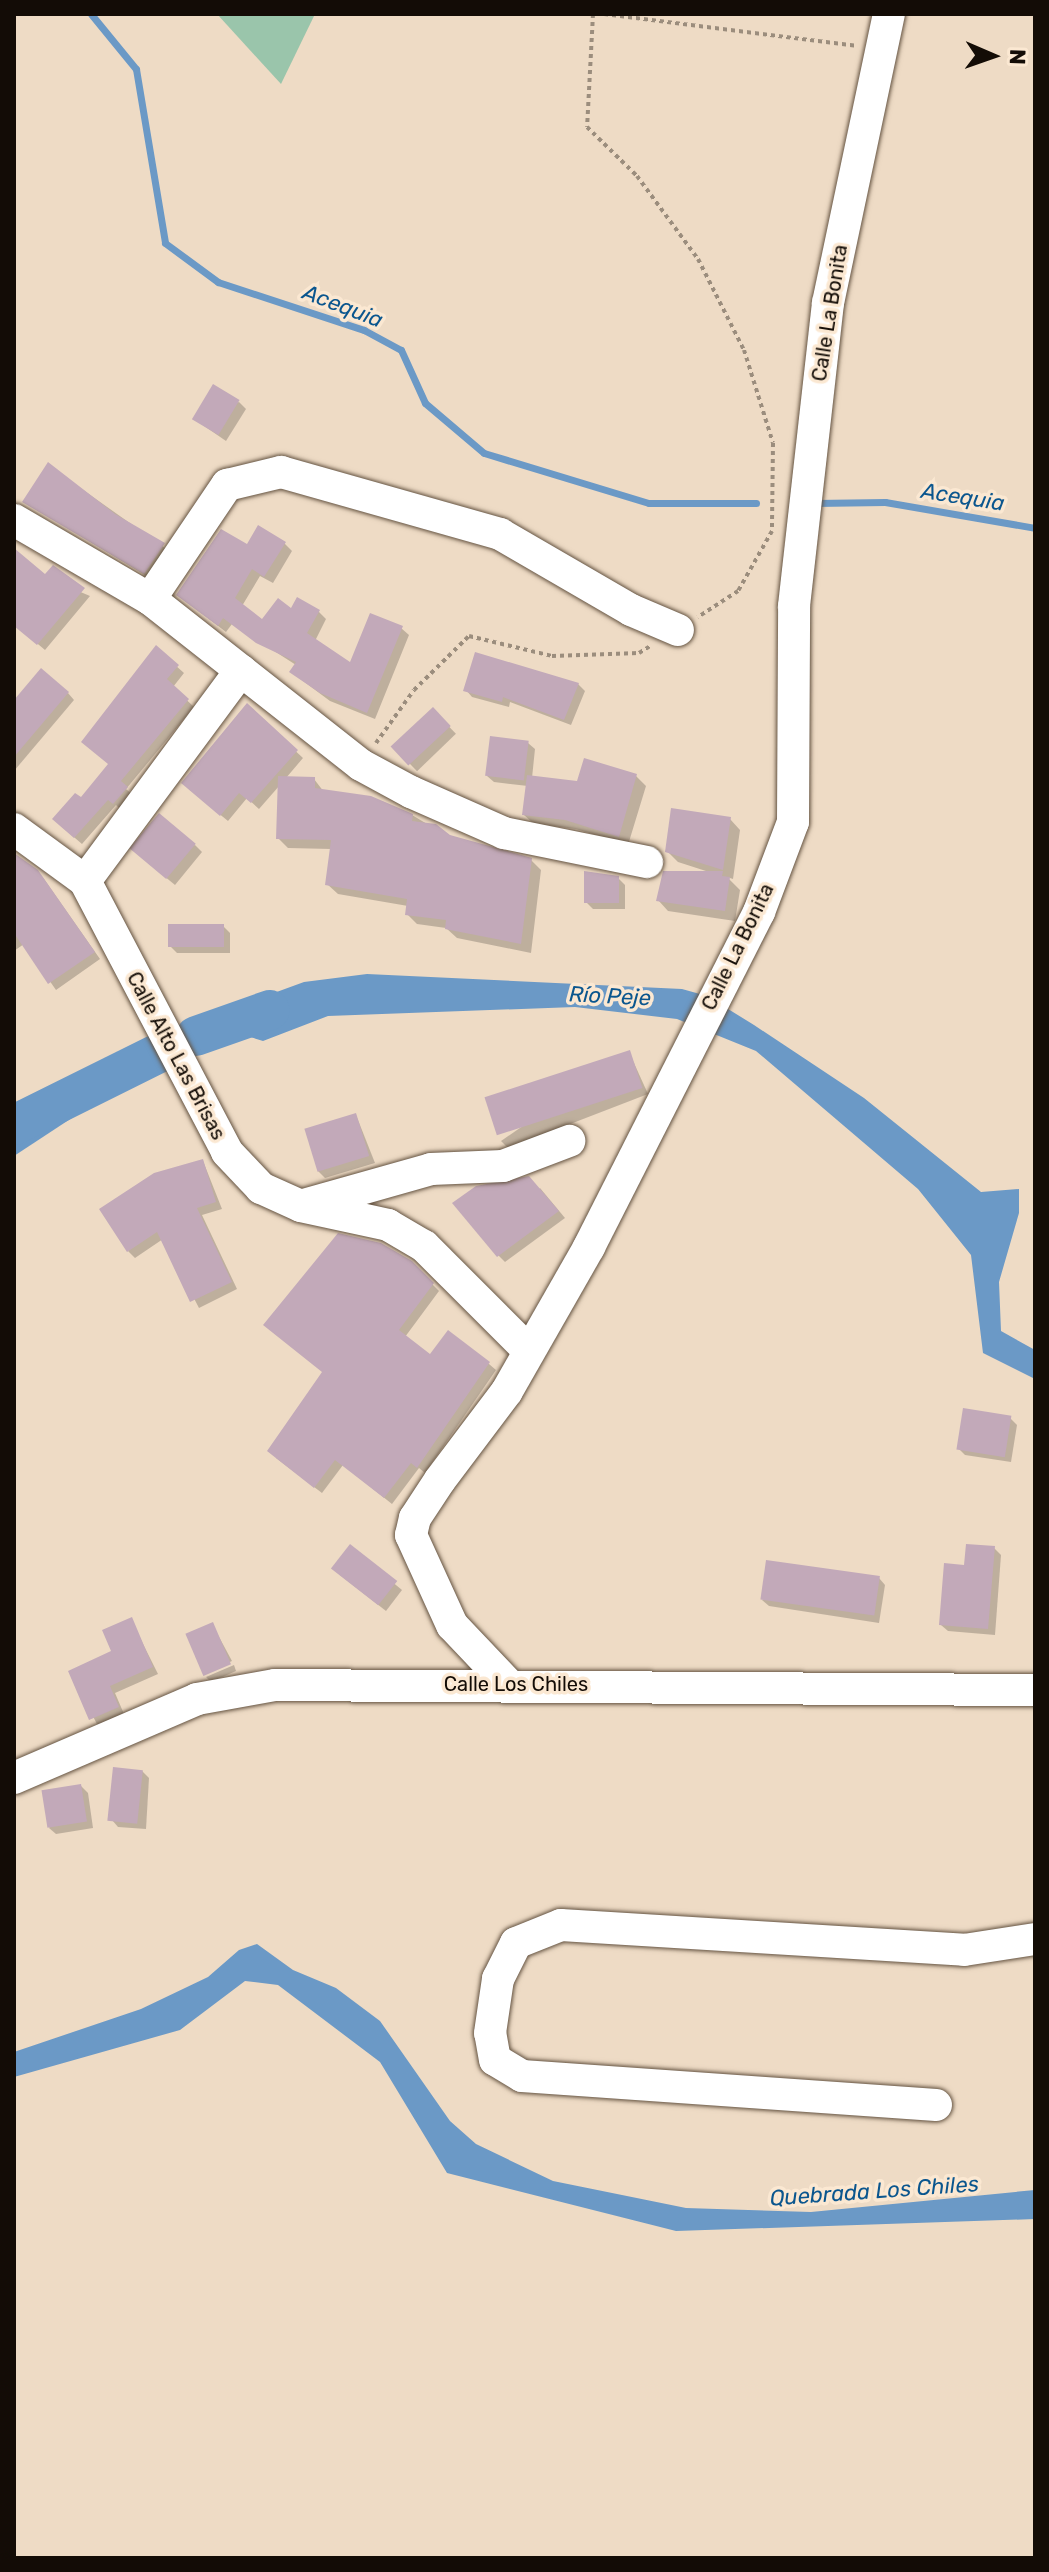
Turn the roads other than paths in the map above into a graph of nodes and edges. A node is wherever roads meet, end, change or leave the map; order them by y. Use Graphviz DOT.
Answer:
graph roads {
  1 [pos="889,14"];
  2 [pos="14,520"];
  3 [pos="150,599"];
  4 [pos="678,630"];
  5 [pos="241,670"];
  6 [pos="14,829"];
  7 [pos="647,862"];
  8 [pos="85,881"];
  9 [pos="569,1141"];
  10 [pos="301,1206"];
  11 [pos="527,1349"];
  12 [pos="508,1684"];
  13 [pos="1035,1690"];
  14 [pos="14,1778"];
  15 [pos="1035,1939"];
  16 [pos="936,2105"];
  1 -- 11 [label="street, Calle La Bonita"];
  2 -- 3 [label="street"];
  3 -- 4 [label="street"];
  3 -- 5 [label="street"];
  5 -- 7 [label="street"];
  5 -- 8 [label="street"];
  6 -- 8 [label="street, Calle Alto Las Brisas"];
  8 -- 10 [label="street, Calle Alto Las Brisas"];
  9 -- 10 [label="street"];
  10 -- 11 [label="street, Calle Alto Las Brisas"];
  11 -- 12 [label="street, Calle La Bonita"];
  12 -- 13 [label="street, Calle Los Chiles"];
  12 -- 14 [label="street, Calle Los Chiles"];
  15 -- 16 [label="street"];
}
